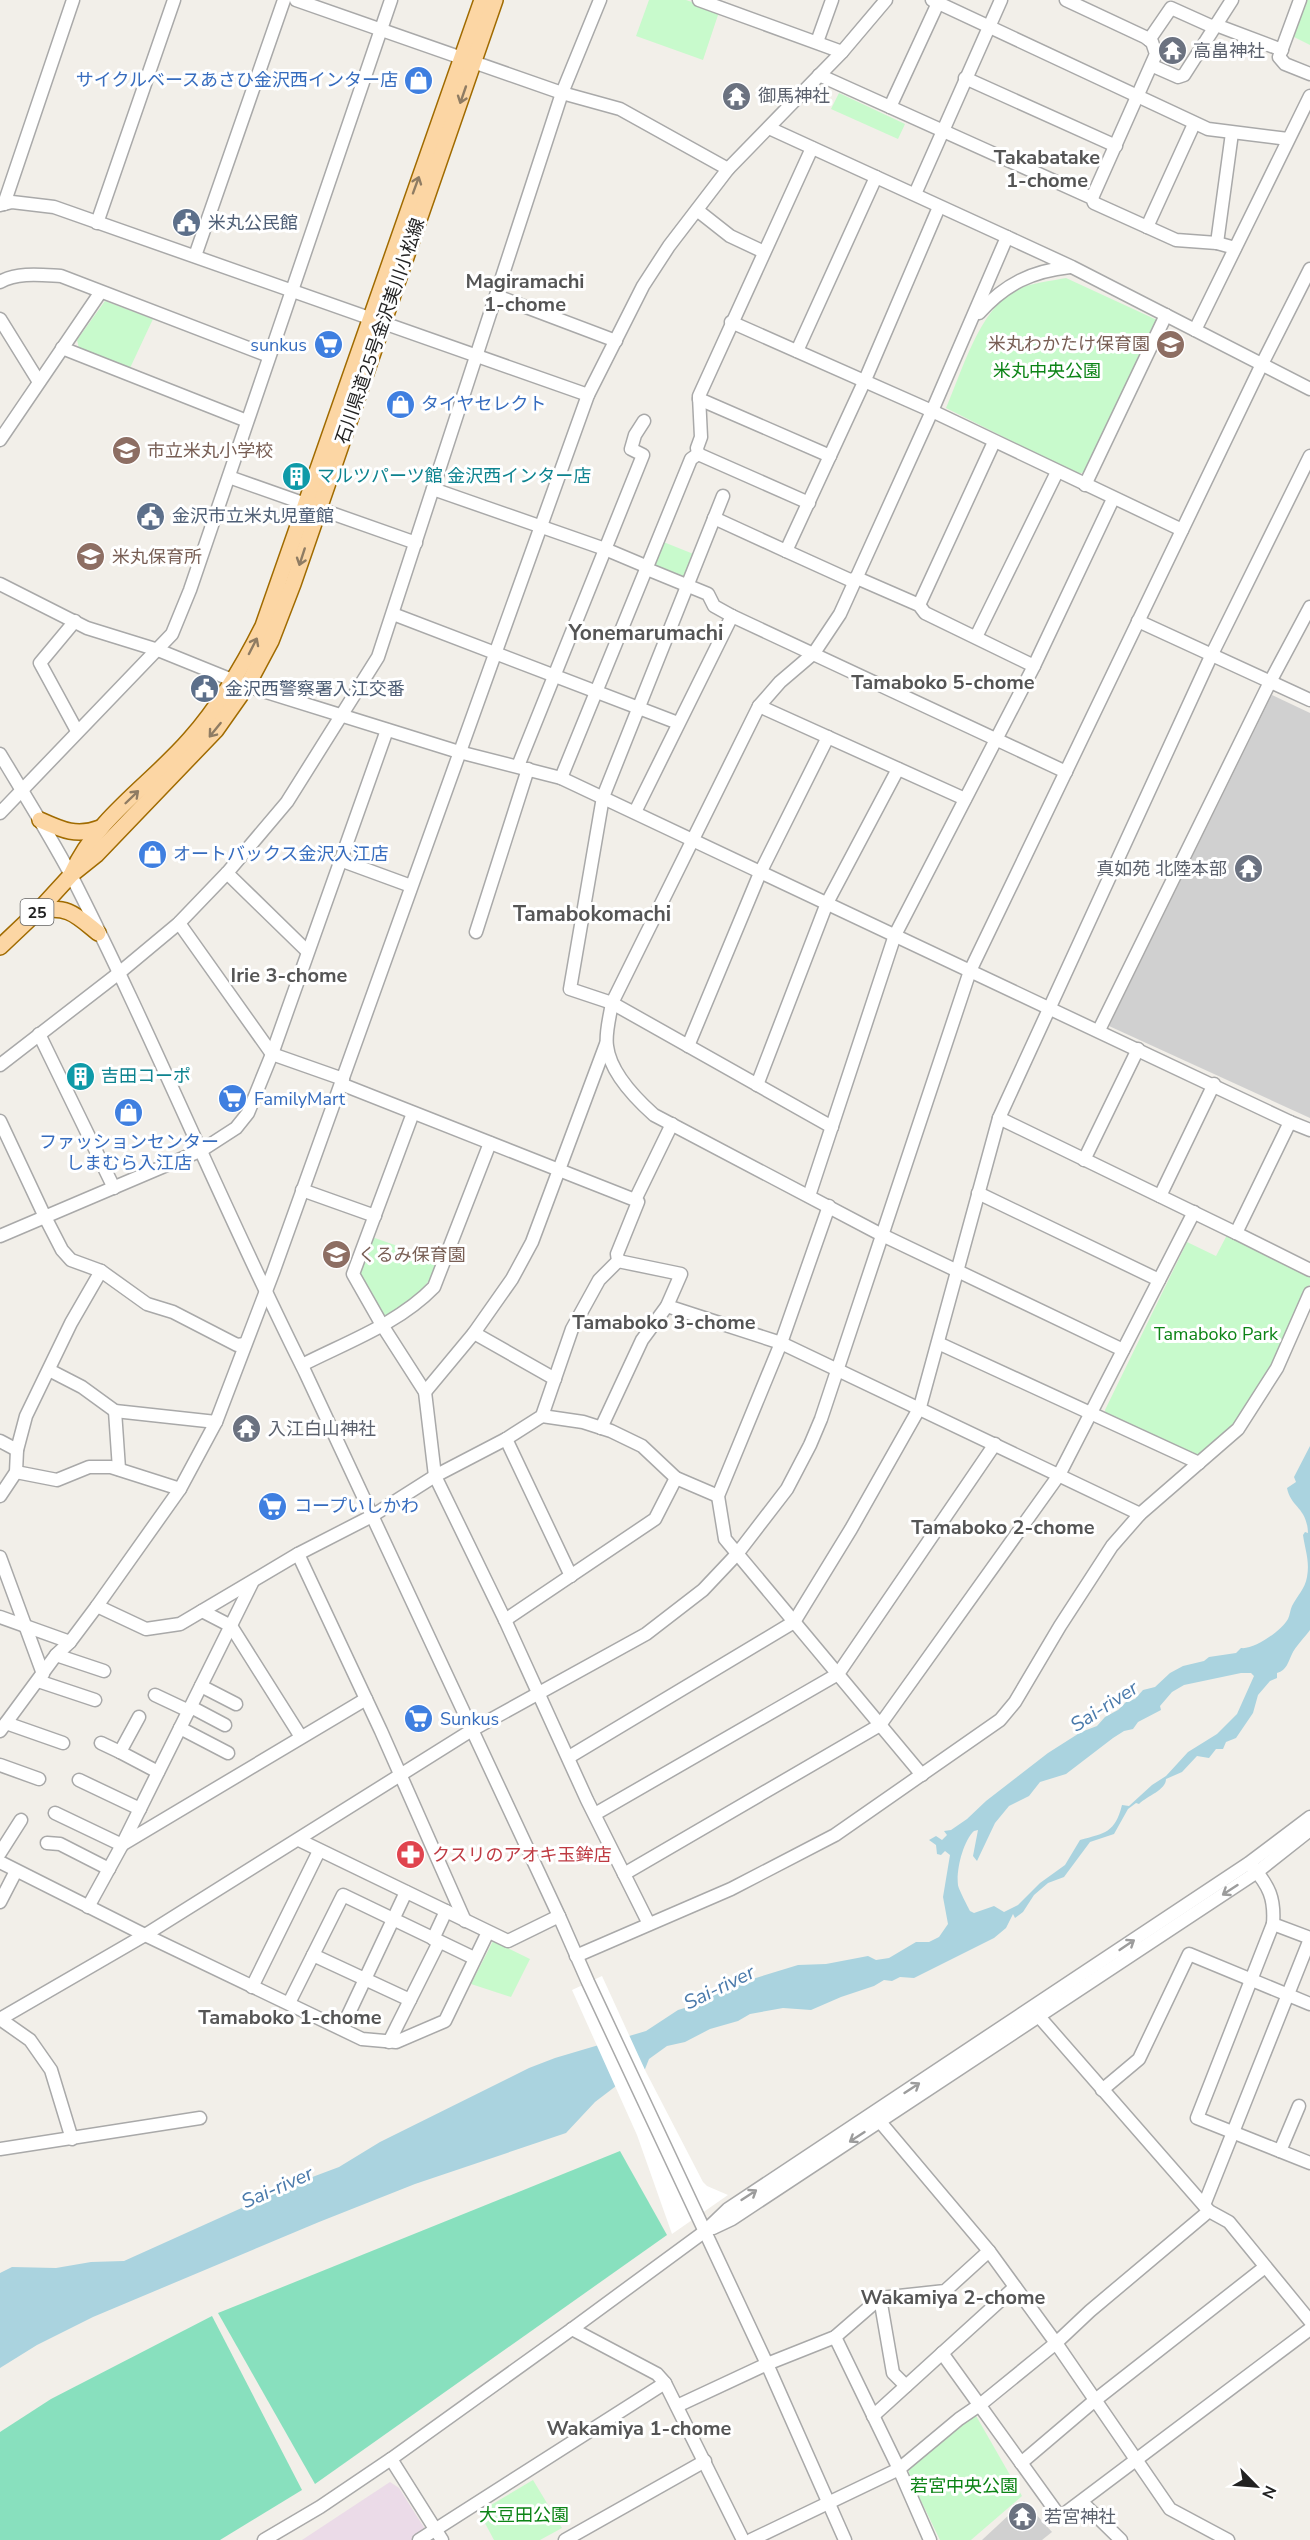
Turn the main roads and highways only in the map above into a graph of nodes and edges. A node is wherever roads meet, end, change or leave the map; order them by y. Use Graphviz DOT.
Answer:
graph roads {
  1 [pos="482,0"];
  2 [pos="495,0"];
  3 [pos="468,59"];
  4 [pos="240,684"];
  5 [pos="40,820"];
  6 [pos="102,828"];
  7 [pos="71,875"];
  8 [pos="38,911"];
  9 [pos="98,933"];
  10 [pos="0,947"];
  1 -- 3 [label="main road, 石川県道25号金沢美川小松線 / 25"];
  2 -- 3 [label="main road, 石川県道25号金沢美川小松線 / 25"];
  3 -- 4 [label="main road, 石川県道25号金沢美川小松線 / 25"];
  6 -- 4 [label="main road, 石川県道25号金沢美川小松線 / 25, one-way"];
  4 -- 7 [label="main road, 石川県道25号金沢美川小松線 / 25, one-way"];
  5 -- 6 [label="main road"];
  6 -- 7 [label="main road, 石川県道25号金沢美川小松線 / 25"];
  7 -- 8 [label="main road, 石川県道25号金沢美川小松線 / 25"];
  8 -- 9 [label="main road"];
  8 -- 10 [label="main road, 石川県道25号金沢美川小松線 / 25"];
}
